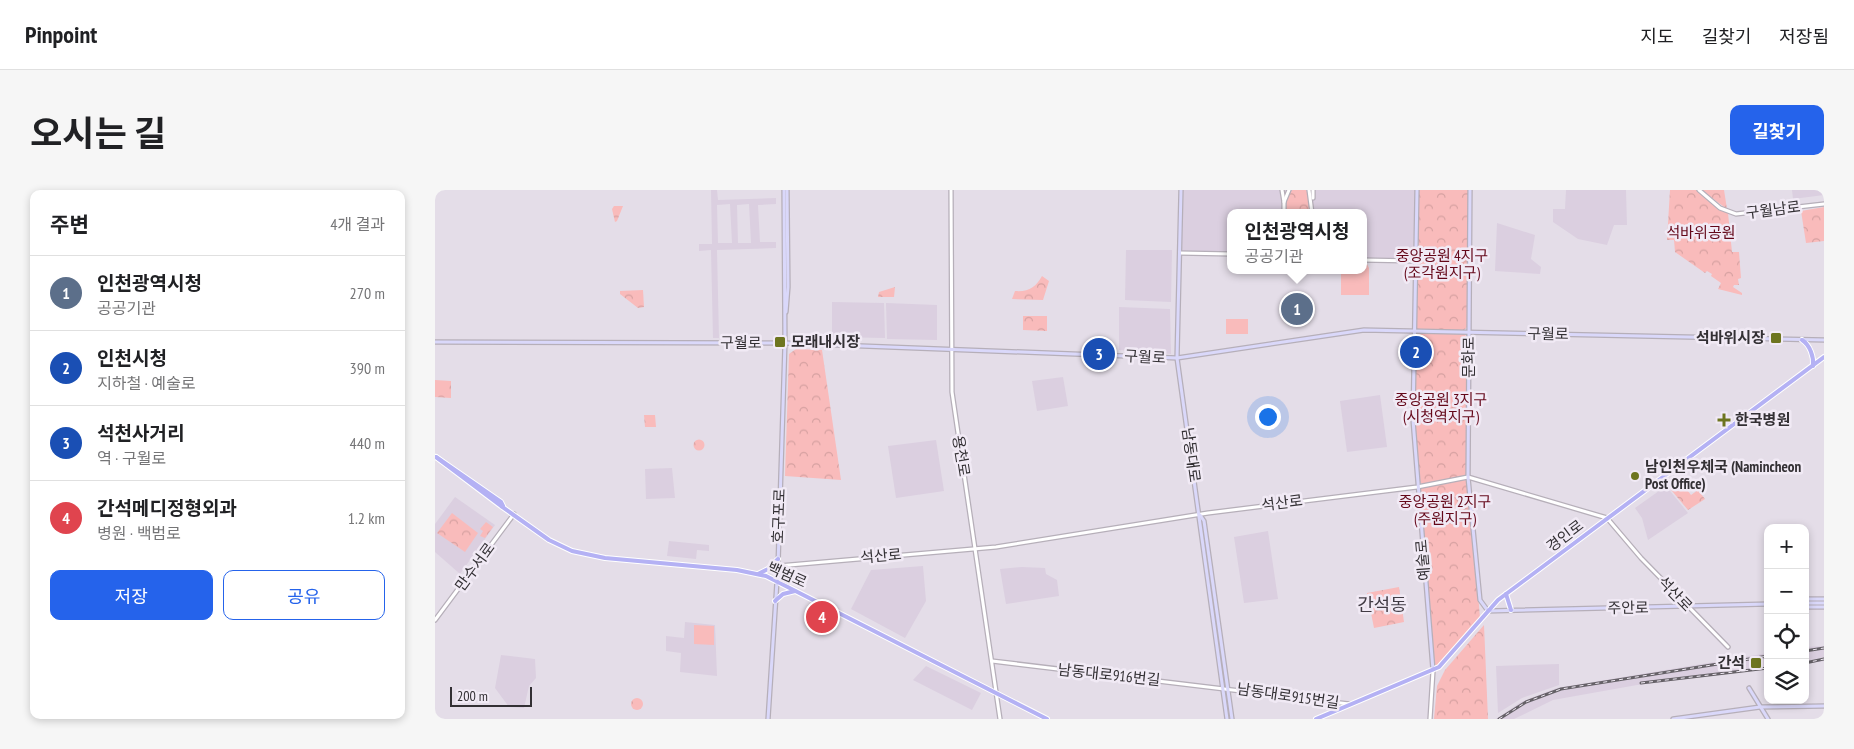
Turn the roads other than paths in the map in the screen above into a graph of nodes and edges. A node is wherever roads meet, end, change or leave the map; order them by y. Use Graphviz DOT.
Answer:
graph roads {
  1 [pos="785,190"];
  2 [pos="951,190"];
  3 [pos="1181,190"];
  4 [pos="1282,190"];
  5 [pos="1289,190"];
  6 [pos="1309,190"];
  7 [pos="1313,190"];
  8 [pos="1417,190"];
  9 [pos="1470,190"];
  10 [pos="1699,190"];
  11 [pos="1284,202"];
  12 [pos="1312,203"];
  13 [pos="1824,204"];
  14 [pos="1284,209"];
  15 [pos="1312,209"];
  16 [pos="1180,253"];
  17 [pos="1227,254"];
  18 [pos="1367,260"];
  19 [pos="1415,261"];
  20 [pos="1414,331"];
  21 [pos="1469,332"];
  22 [pos="1802,340"];
  23 [pos="1824,340"];
  24 [pos="435,342"];
  25 [pos="785,343"];
  26 [pos="953,348"];
  27 [pos="1824,357"];
  28 [pos="1177,358"];
  29 [pos="1813,366"];
  30 [pos="435,457"];
  31 [pos="1468,477"];
  32 [pos="1417,487"];
  33 [pos="514,514"];
  34 [pos="1199,514"];
  35 [pos="1607,518"];
  36 [pos="976,548"];
  37 [pos="778,559"];
  38 [pos="777,566"];
  39 [pos="757,574"];
  40 [pos="776,581"];
  41 [pos="796,591"];
  42 [pos="1506,594"];
  43 [pos="1809,599"];
  44 [pos="1824,599"];
  45 [pos="775,601"];
  46 [pos="1809,603"];
  47 [pos="1824,603"];
  48 [pos="1764,604"];
  49 [pos="1687,607"];
  50 [pos="1809,607"];
  51 [pos="1824,607"];
  52 [pos="1511,610"];
  53 [pos="1487,611"];
  54 [pos="435,620"];
  55 [pos="1728,647"];
  56 [pos="992,661"];
  57 [pos="1433,670"];
  58 [pos="1225,688"];
  59 [pos="1749,688"];
  60 [pos="997,693"];
  61 [pos="1351,704"];
  62 [pos="1824,706"];
  63 [pos="1761,708"];
  64 [pos="768,719"];
  65 [pos="1000,719"];
  66 [pos="1047,719"];
  67 [pos="1227,719"];
  68 [pos="1232,719"];
  69 [pos="1316,719"];
  70 [pos="1430,719"];
  71 [pos="1673,719"];
  72 [pos="1768,719"];
  1 -- 25 [label="main road, 호구포로"];
  2 -- 26 [label="street, 용천로"];
  3 -- 16 [label="main road, 남동대로"];
  4 -- 11 [label="street"];
  5 -- 11 [label="street"];
  6 -- 12 [label="street"];
  7 -- 12 [label="street"];
  8 -- 19 [label="main road, 예술로"];
  9 -- 21 [label="main road, 문화로"];
  10 -- 13 [label="street, 구월남로"];
  11 -- 14 [label="street"];
  12 -- 15 [label="street"];
  16 -- 17 [label="street"];
  16 -- 28 [label="main road, 남동대로"];
  18 -- 19 [label="street"];
  19 -- 20 [label="main road, 예술로"];
  20 -- 21 [label="main road, 구월로"];
  20 -- 28 [label="main road, 구월로"];
  20 -- 32 [label="main road, 예술로"];
  21 -- 22 [label="main road, 구월로"];
  21 -- 31 [label="main road, 문화로"];
  22 -- 23 [label="main road, 구월로"];
  22 -- 29 [label="main road"];
  24 -- 25 [label="main road, 구월로"];
  25 -- 26 [label="main road, 구월로"];
  25 -- 37 [label="main road, 호구포로"];
  26 -- 28 [label="main road, 구월로"];
  26 -- 36 [label="street, 용천로"];
  27 -- 29 [label="main road, 경인로"];
  28 -- 34 [label="main road, 남동대로"];
  29 -- 35 [label="main road, 경인로"];
  30 -- 33 [label="main road, 백범로"];
  31 -- 32 [label="street, 석산로"];
  31 -- 35 [label="street, 석산로"];
  31 -- 53 [label="main road, 문화로"];
  32 -- 34 [label="street, 석산로"];
  32 -- 57 [label="main road, 예술로"];
  33 -- 39 [label="main road, 백범로"];
  33 -- 54 [label="street, 만수서로"];
  34 -- 36 [label="street, 석산로"];
  34 -- 58 [label="main road, 남동대로"];
  35 -- 42 [label="main road, 경인로"];
  35 -- 49 [label="street, 석산로"];
  36 -- 38 [label="street, 석산로"];
  36 -- 56 [label="street, 용천로"];
  37 -- 38 [label="main road, 호구포로"];
  37 -- 39 [label="main road"];
  38 -- 40 [label="main road, 호구포로"];
  39 -- 40 [label="main road, 백범로"];
  40 -- 41 [label="main road, 백범로"];
  40 -- 45 [label="main road, 호구포로"];
  41 -- 45 [label="main road"];
  41 -- 60 [label="main road, 백범로"];
  42 -- 52 [label="main road"];
  42 -- 53 [label="main road, 경인로"];
  43 -- 44 [label="main road"];
  45 -- 64 [label="main road, 호구포로"];
  46 -- 47 [label="main road"];
  48 -- 49 [label="main road, 주안로"];
  49 -- 52 [label="main road, 주안로"];
  49 -- 55 [label="street, 석산로"];
  50 -- 51 [label="main road"];
  52 -- 53 [label="main road, 주안로"];
  53 -- 57 [label="main road, 경인로"];
  56 -- 58 [label="street, 남동대로916번길"];
  56 -- 60 [label="street, 용천로"];
  57 -- 61 [label="main road, 경인로"];
  57 -- 70 [label="street, 예술로"];
  58 -- 61 [label="street, 남동대로915번길"];
  58 -- 67 [label="main road"];
  58 -- 68 [label="main road"];
  59 -- 63 [label="main road"];
  60 -- 65 [label="street, 용천로"];
  60 -- 66 [label="main road, 백범로"];
  61 -- 69 [label="main road, 경인로"];
  62 -- 63 [label="main road"];
  63 -- 71 [label="main road"];
  63 -- 72 [label="main road"];
}
